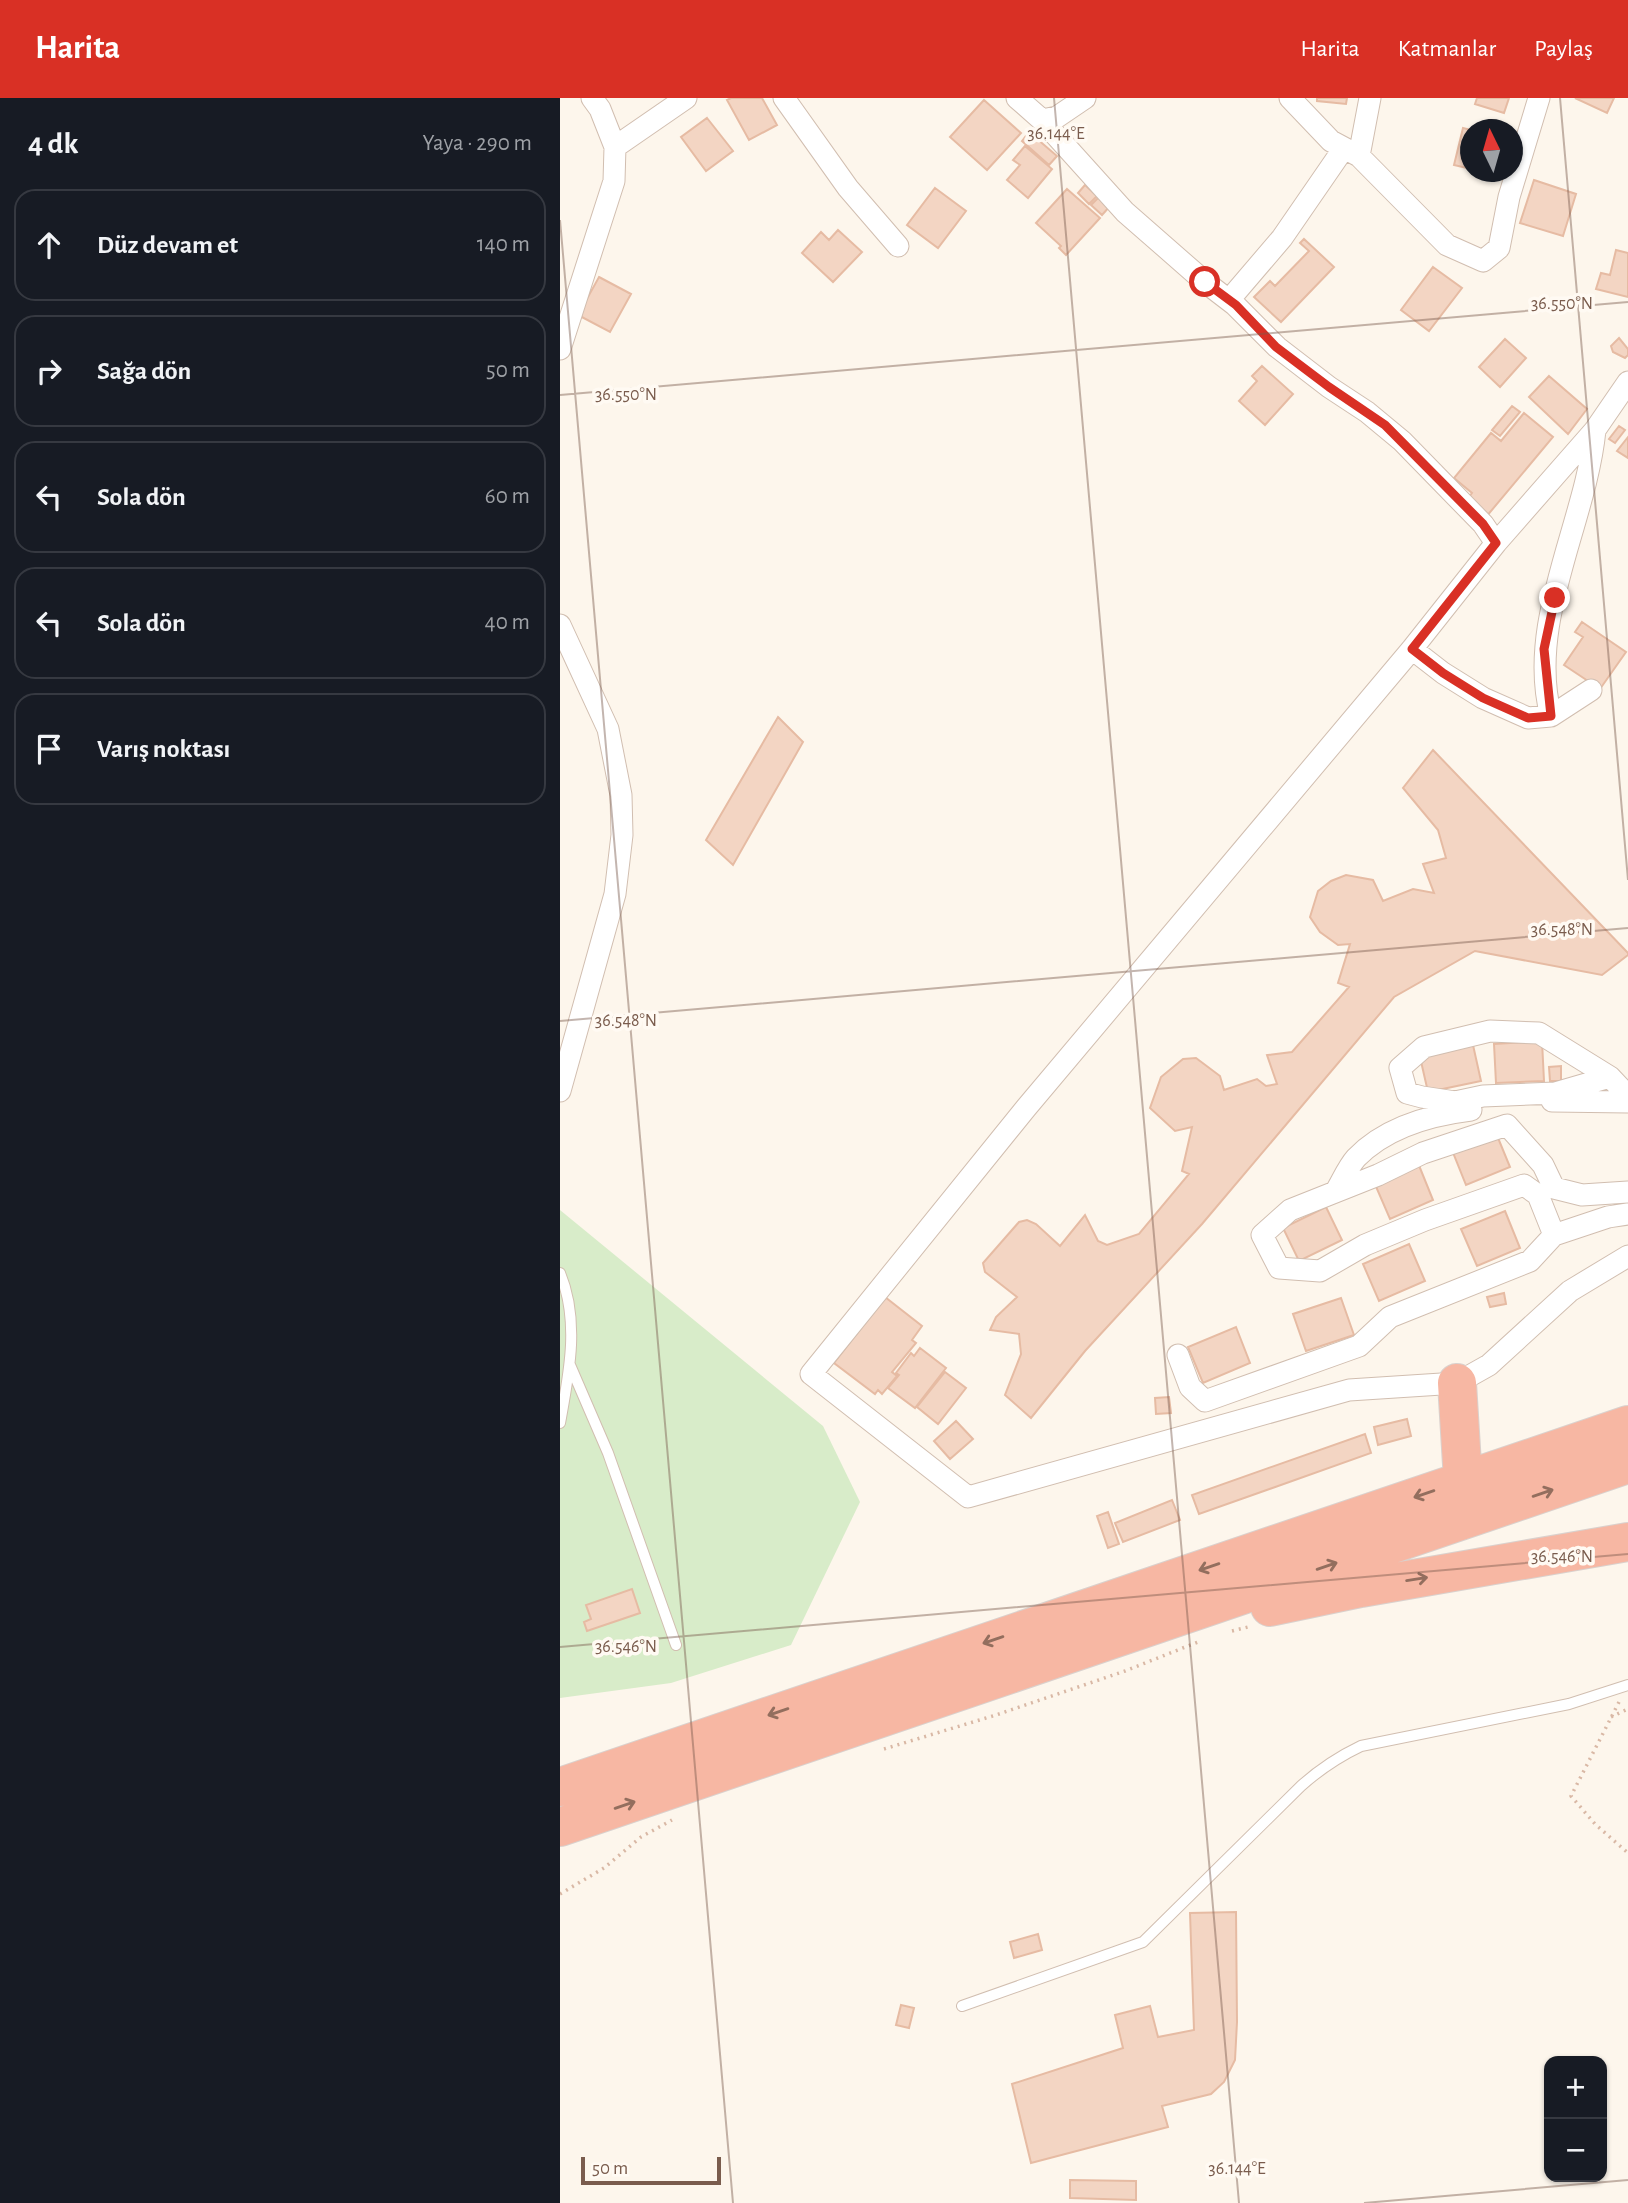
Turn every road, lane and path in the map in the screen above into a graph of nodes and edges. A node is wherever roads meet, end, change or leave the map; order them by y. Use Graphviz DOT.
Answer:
graph roads {
  1 [pos="592,98"];
  2 [pos="686,98"];
  3 [pos="784,98"];
  4 [pos="1017,98"];
  5 [pos="1085,98"];
  6 [pos="1290,98"];
  7 [pos="1370,98"];
  8 [pos="1539,98"];
  9 [pos="1042,120"];
  10 [pos="615,147"];
  11 [pos="1351,152"];
  12 [pos="898,246"];
  13 [pos="1229,300"];
  14 [pos="560,349"];
  15 [pos="1628,382"];
  16 [pos="1595,430"];
  17 [pos="1496,543"];
  18 [pos="560,625"];
  19 [pos="1412,649"];
  20 [pos="1591,690"];
  21 [pos="1551,716"];
  22 [pos="1610,1077"];
  23 [pos="560,1091"];
  24 [pos="1628,1096"];
  25 [pos="1628,1102"];
  26 [pos="1336,1191"];
  27 [pos="1628,1192"];
  28 [pos="1628,1214"];
  29 [pos="1554,1234"];
  30 [pos="1628,1256"];
  31 [pos="560,1273"];
  32 [pos="1178,1355"];
  33 [pos="570,1365"];
  34 [pos="1457,1383"];
  35 [pos="560,1423"];
  36 [pos="1628,1425"];
  37 [pos="1628,1464"];
  38 [pos="1463,1481"];
  39 [pos="1628,1542"];
  40 [pos="1259,1624"];
  41 [pos="1222,1633"];
  42 [pos="1209,1638"];
  43 [pos="676,1645"];
  44 [pos="1628,1685"];
  45 [pos="1628,1709"];
  46 [pos="1611,1717"];
  47 [pos="785,1750"];
  48 [pos="876,1751"];
  49 [pos="560,1787"];
  50 [pos="678,1817"];
  51 [pos="560,1827"];
  52 [pos="1628,1852"];
  53 [pos="560,1894"];
  54 [pos="962,2006"];
  1 -- 10 [label="street"];
  2 -- 10 [label="street"];
  3 -- 12 [label="street"];
  4 -- 9 [label="street"];
  5 -- 9 [label="street"];
  6 -- 11 [label="street"];
  7 -- 11 [label="street"];
  8 -- 11 [label="street"];
  9 -- 13 [label="street"];
  10 -- 14 [label="street"];
  11 -- 13 [label="street"];
  13 -- 17 [label="street"];
  15 -- 16 [label="street"];
  16 -- 17 [label="street"];
  16 -- 21 [label="street"];
  17 -- 19 [label="street"];
  18 -- 23 [label="street"];
  19 -- 21 [label="street"];
  19 -- 34 [label="street"];
  20 -- 21 [label="street"];
  22 -- 22 [label="street"];
  22 -- 24 [label="street"];
  25 -- 26 [label="street"];
  26 -- 27 [label="street"];
  26 -- 29 [label="street"];
  28 -- 29 [label="street"];
  29 -- 32 [label="street"];
  30 -- 34 [label="street"];
  31 -- 33 [label="lane"];
  33 -- 35 [label="lane"];
  33 -- 43 [label="lane"];
  34 -- 38 [label="highway"];
  36 -- 38 [label="highway"];
  47 -- 37 [label="highway, one-way"];
  38 -- 49 [label="highway, one-way"];
  47 -- 39 [label="highway, one-way"];
  40 -- 41 [label="path"];
  42 -- 48 [label="path"];
  44 -- 46 [label="path"];
  44 -- 54 [label="lane"];
  45 -- 46 [label="path"];
  46 -- 52 [label="path"];
  51 -- 47 [label="highway, one-way"];
  50 -- 53 [label="path"];
}
